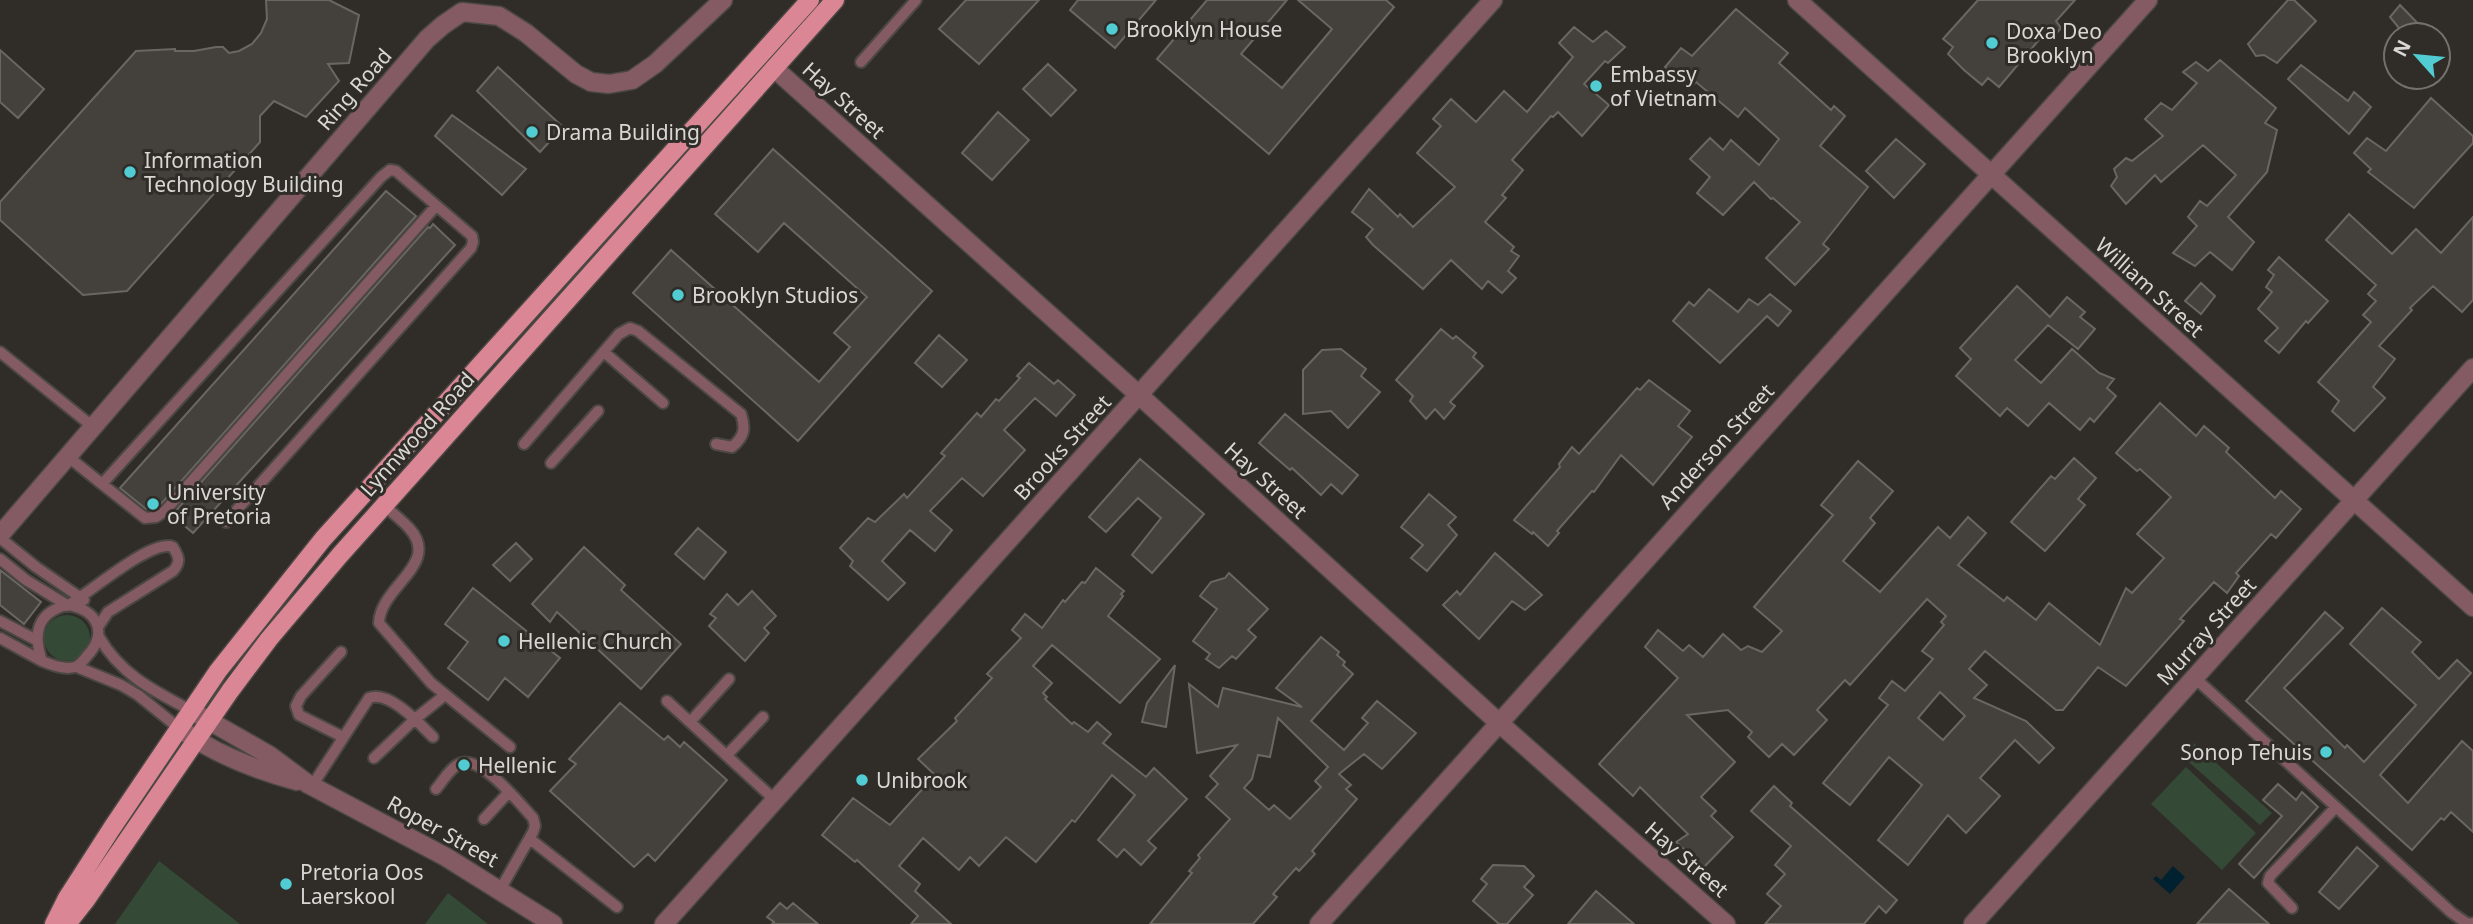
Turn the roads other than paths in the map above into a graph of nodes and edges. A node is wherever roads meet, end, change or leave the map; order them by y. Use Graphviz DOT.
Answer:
graph roads {
  1 [pos="723,0"];
  2 [pos="810,0"];
  3 [pos="835,0"];
  4 [pos="916,0"];
  5 [pos="1493,0"];
  6 [pos="1797,0"];
  7 [pos="2148,0"];
  8 [pos="861,62"];
  9 [pos="774,68"];
  10 [pos="1991,175"];
  11 [pos="436,206"];
  12 [pos="0,352"];
  13 [pos="604,352"];
  14 [pos="2473,368"];
  15 [pos="1139,396"];
  16 [pos="663,403"];
  17 [pos="598,411"];
  18 [pos="92,426"];
  19 [pos="524,444"];
  20 [pos="716,444"];
  21 [pos="66,455"];
  22 [pos="551,463"];
  23 [pos="102,484"];
  24 [pos="2354,501"];
  25 [pos="384,505"];
  26 [pos="226,522"];
  27 [pos="0,537"];
  28 [pos="0,559"];
  29 [pos="83,597"];
  30 [pos="67,606"];
  31 [pos="2473,607"];
  32 [pos="0,621"];
  33 [pos="97,627"];
  34 [pos="0,638"];
  35 [pos="36,640"];
  36 [pos="341,652"];
  37 [pos="42,661"];
  38 [pos="77,667"];
  39 [pos="2195,677"];
  40 [pos="729,679"];
  41 [pos="446,695"];
  42 [pos="667,701"];
  43 [pos="192,711"];
  44 [pos="763,717"];
  45 [pos="415,719"];
  46 [pos="208,721"];
  47 [pos="691,722"];
  48 [pos="1498,722"];
  49 [pos="180,729"];
  50 [pos="343,737"];
  51 [pos="433,737"];
  52 [pos="195,740"];
  53 [pos="510,747"];
  54 [pos="727,755"];
  55 [pos="374,758"];
  56 [pos="310,785"];
  57 [pos="436,789"];
  58 [pos="509,792"];
  59 [pos="775,800"];
  60 [pos="2336,807"];
  61 [pos="484,819"];
  62 [pos="530,839"];
  63 [pos="500,890"];
  64 [pos="617,907"];
  65 [pos="2292,908"];
  66 [pos="2473,923"];
  67 [pos="54,924"];
  68 [pos="67,924"];
  69 [pos="553,924"];
  70 [pos="664,924"];
  71 [pos="1319,924"];
  72 [pos="1726,924"];
  73 [pos="1973,924"];
  1 -- 18 [label="street, Ring Road"];
  2 -- 43 [label="main road, Lynnwood Road"];
  3 -- 9 [label="main road, Lynnwood Road"];
  4 -- 8 [label="lane"];
  5 -- 15 [label="street, Brooks Street"];
  6 -- 10 [label="street, William Street"];
  7 -- 10 [label="street, Anderson Street"];
  9 -- 15 [label="street, Hay Street"];
  9 -- 25 [label="main road, Lynnwood Road"];
  10 -- 24 [label="street, William Street"];
  10 -- 48 [label="street, Anderson Street"];
  11 -- 23 [label="lane"];
  11 -- 23 [label="lane"];
  11 -- 26 [label="lane"];
  12 -- 18 [label="lane"];
  13 -- 16 [label="lane"];
  13 -- 19 [label="lane"];
  13 -- 20 [label="lane"];
  14 -- 24 [label="street, Murray Street"];
  15 -- 48 [label="street, Hay Street"];
  15 -- 59 [label="street, Brooks Street"];
  17 -- 22 [label="lane"];
  18 -- 21 [label="street, Ring Road"];
  21 -- 23 [label="lane"];
  21 -- 27 [label="street, Ring Road"];
  24 -- 31 [label="street, William Street"];
  24 -- 39 [label="street, Murray Street"];
  25 -- 41 [label="lane"];
  25 -- 46 [label="main road, Lynnwood Road"];
  27 -- 29 [label="lane"];
  28 -- 30 [label="lane"];
  29 -- 30 [label="lane"];
  29 -- 33 [label="lane"];
  29 -- 33 [label="lane"];
  30 -- 33 [label="lane"];
  30 -- 35 [label="lane"];
  32 -- 35 [label="lane"];
  33 -- 38 [label="lane"];
  33 -- 43 [label="lane"];
  34 -- 37 [label="lane"];
  35 -- 37 [label="lane"];
  36 -- 50 [label="lane"];
  37 -- 38 [label="lane"];
  38 -- 49 [label="lane"];
  39 -- 60 [label="lane"];
  39 -- 73 [label="street, Murray Street"];
  40 -- 47 [label="lane"];
  41 -- 45 [label="lane"];
  41 -- 53 [label="lane"];
  42 -- 47 [label="lane"];
  43 -- 46 [label="street, Roper Street"];
  43 -- 49 [label="main road, Lynnwood Road"];
  44 -- 54 [label="lane"];
  45 -- 50 [label="lane"];
  45 -- 51 [label="lane"];
  45 -- 55 [label="lane"];
  46 -- 52 [label="main road, Lynnwood Road"];
  46 -- 56 [label="street, Roper Street"];
  47 -- 54 [label="lane"];
  48 -- 71 [label="street, Anderson Street"];
  48 -- 72 [label="street, Hay Street"];
  49 -- 52 [label="street, Roper Street"];
  49 -- 67 [label="main road, Lynnwood Road"];
  50 -- 56 [label="lane"];
  52 -- 56 [label="street, Roper Street"];
  52 -- 68 [label="main road, Lynnwood Road"];
  54 -- 59 [label="lane"];
  56 -- 63 [label="street, Roper Street"];
  57 -- 58 [label="lane"];
  58 -- 61 [label="lane"];
  58 -- 62 [label="lane"];
  59 -- 70 [label="street, Brooks Street"];
  60 -- 65 [label="lane"];
  60 -- 66 [label="lane"];
  62 -- 63 [label="lane"];
  62 -- 64 [label="lane"];
  63 -- 69 [label="street, Roper Street"];
}
